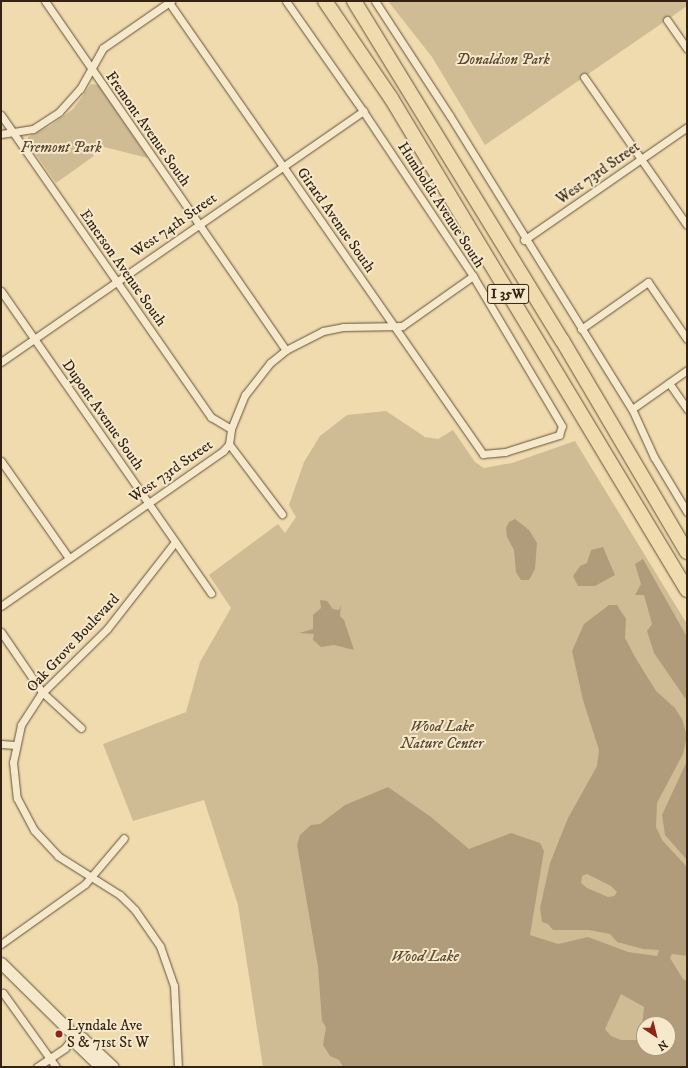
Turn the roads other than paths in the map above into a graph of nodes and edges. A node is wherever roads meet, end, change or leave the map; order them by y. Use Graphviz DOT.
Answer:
graph roads {
  1 [pos="44,1"];
  2 [pos="286,1"];
  3 [pos="325,1"];
  4 [pos="345,1"];
  5 [pos="354,1"];
  6 [pos="375,1"];
  7 [pos="169,2"];
  8 [pos="667,20"];
  9 [pos="376,41"];
  10 [pos="687,49"];
  11 [pos="90,69"];
  12 [pos="584,77"];
  13 [pos="363,111"];
  14 [pos="1,115"];
  15 [pos="687,127"];
  16 [pos="13,132"];
  17 [pos="1,134"];
  18 [pos="641,159"];
  19 [pos="283,166"];
  20 [pos="198,224"];
  21 [pos="687,225"];
  22 [pos="524,240"];
  23 [pos="473,276"];
  24 [pos="116,282"];
  25 [pos="1,292"];
  26 [pos="393,326"];
  27 [pos="581,329"];
  28 [pos="34,339"];
  29 [pos="687,339"];
  30 [pos="286,350"];
  31 [pos="1,362"];
  32 [pos="687,370"];
  33 [pos="669,383"];
  34 [pos="632,409"];
  35 [pos="687,409"];
  36 [pos="231,428"];
  37 [pos="229,444"];
  38 [pos="483,454"];
  39 [pos="1,461"];
  40 [pos="148,503"];
  41 [pos="687,512"];
  42 [pos="282,514"];
  43 [pos="175,542"];
  44 [pos="687,552"];
  45 [pos="69,558"];
  46 [pos="687,590"];
  47 [pos="211,592"];
  48 [pos="1,606"];
  49 [pos="1,632"];
  50 [pos="42,692"];
  51 [pos="82,728"];
  52 [pos="1,744"];
  53 [pos="15,745"];
  54 [pos="124,838"];
  55 [pos="90,876"];
  56 [pos="1,944"];
  57 [pos="1,963"];
  58 [pos="3,993"];
  59 [pos="74,1035"];
  60 [pos="50,1058"];
  61 [pos="37,1067"];
  62 [pos="56,1067"];
  63 [pos="101,1067"];
  64 [pos="112,1067"];
  65 [pos="178,1067"];
  1 -- 11 [label="street, Fremont Avenue South"];
  2 -- 13 [label="street, Humboldt Avenue South"];
  3 -- 46 [label="highway, I 35W"];
  4 -- 9 [label="highway, I 35W"];
  5 -- 9 [label="highway"];
  6 -- 22 [label="street"];
  7 -- 11 [label="street"];
  7 -- 19 [label="street, Girard Avenue South"];
  8 -- 10 [label="street"];
  9 -- 44 [label="highway, I 35W"];
  11 -- 16 [label="street"];
  11 -- 20 [label="street, Fremont Avenue South"];
  12 -- 18 [label="street"];
  13 -- 19 [label="street, West 74th Street"];
  13 -- 23 [label="street, Humboldt Avenue South"];
  14 -- 16 [label="street, Emerson Avenue South"];
  15 -- 18 [label="street, West 73rd Street"];
  16 -- 17 [label="street"];
  16 -- 24 [label="street, Emerson Avenue South"];
  18 -- 21 [label="street"];
  18 -- 22 [label="street, West 73rd Street"];
  19 -- 20 [label="street, West 74th Street"];
  19 -- 26 [label="street, Girard Avenue South"];
  20 -- 24 [label="street, West 74th Street"];
  20 -- 30 [label="street, Fremont Avenue South"];
  22 -- 27 [label="street"];
  23 -- 26 [label="street, West 73rd Street"];
  23 -- 38 [label="street, Humboldt Avenue South"];
  24 -- 28 [label="street, West 74th Street"];
  24 -- 36 [label="street, Emerson Avenue South"];
  25 -- 28 [label="street, Dupont Avenue South"];
  26 -- 30 [label="street, West 73rd Street"];
  26 -- 38 [label="street, Girard Avenue South"];
  27 -- 29 [label="street"];
  27 -- 34 [label="street"];
  28 -- 31 [label="street, West 74th Street"];
  28 -- 40 [label="street, Dupont Avenue South"];
  30 -- 36 [label="street, West 73rd Street"];
  32 -- 33 [label="street"];
  33 -- 34 [label="street"];
  33 -- 35 [label="street"];
  34 -- 41 [label="street"];
  36 -- 37 [label="street, West 73rd Street"];
  37 -- 40 [label="street, West 73rd Street"];
  37 -- 42 [label="street"];
  39 -- 45 [label="street"];
  40 -- 43 [label="street, Dupont Avenue South"];
  40 -- 45 [label="street, West 73rd Street"];
  43 -- 47 [label="street, Dupont Avenue South"];
  43 -- 50 [label="street, Oak Grove Boulevard"];
  45 -- 48 [label="street, West 73rd Street"];
  49 -- 50 [label="street"];
  50 -- 51 [label="street"];
  50 -- 53 [label="street, Oak Grove Boulevard"];
  52 -- 53 [label="street"];
  53 -- 55 [label="street, Oak Grove Boulevard"];
  54 -- 55 [label="street"];
  55 -- 56 [label="street"];
  55 -- 65 [label="street, Oak Grove Boulevard"];
  57 -- 59 [label="main road"];
  58 -- 60 [label="street"];
  59 -- 60 [label="street"];
  59 -- 63 [label="main road"];
  59 -- 64 [label="main road"];
  60 -- 61 [label="street"];
  60 -- 62 [label="street"];
}
